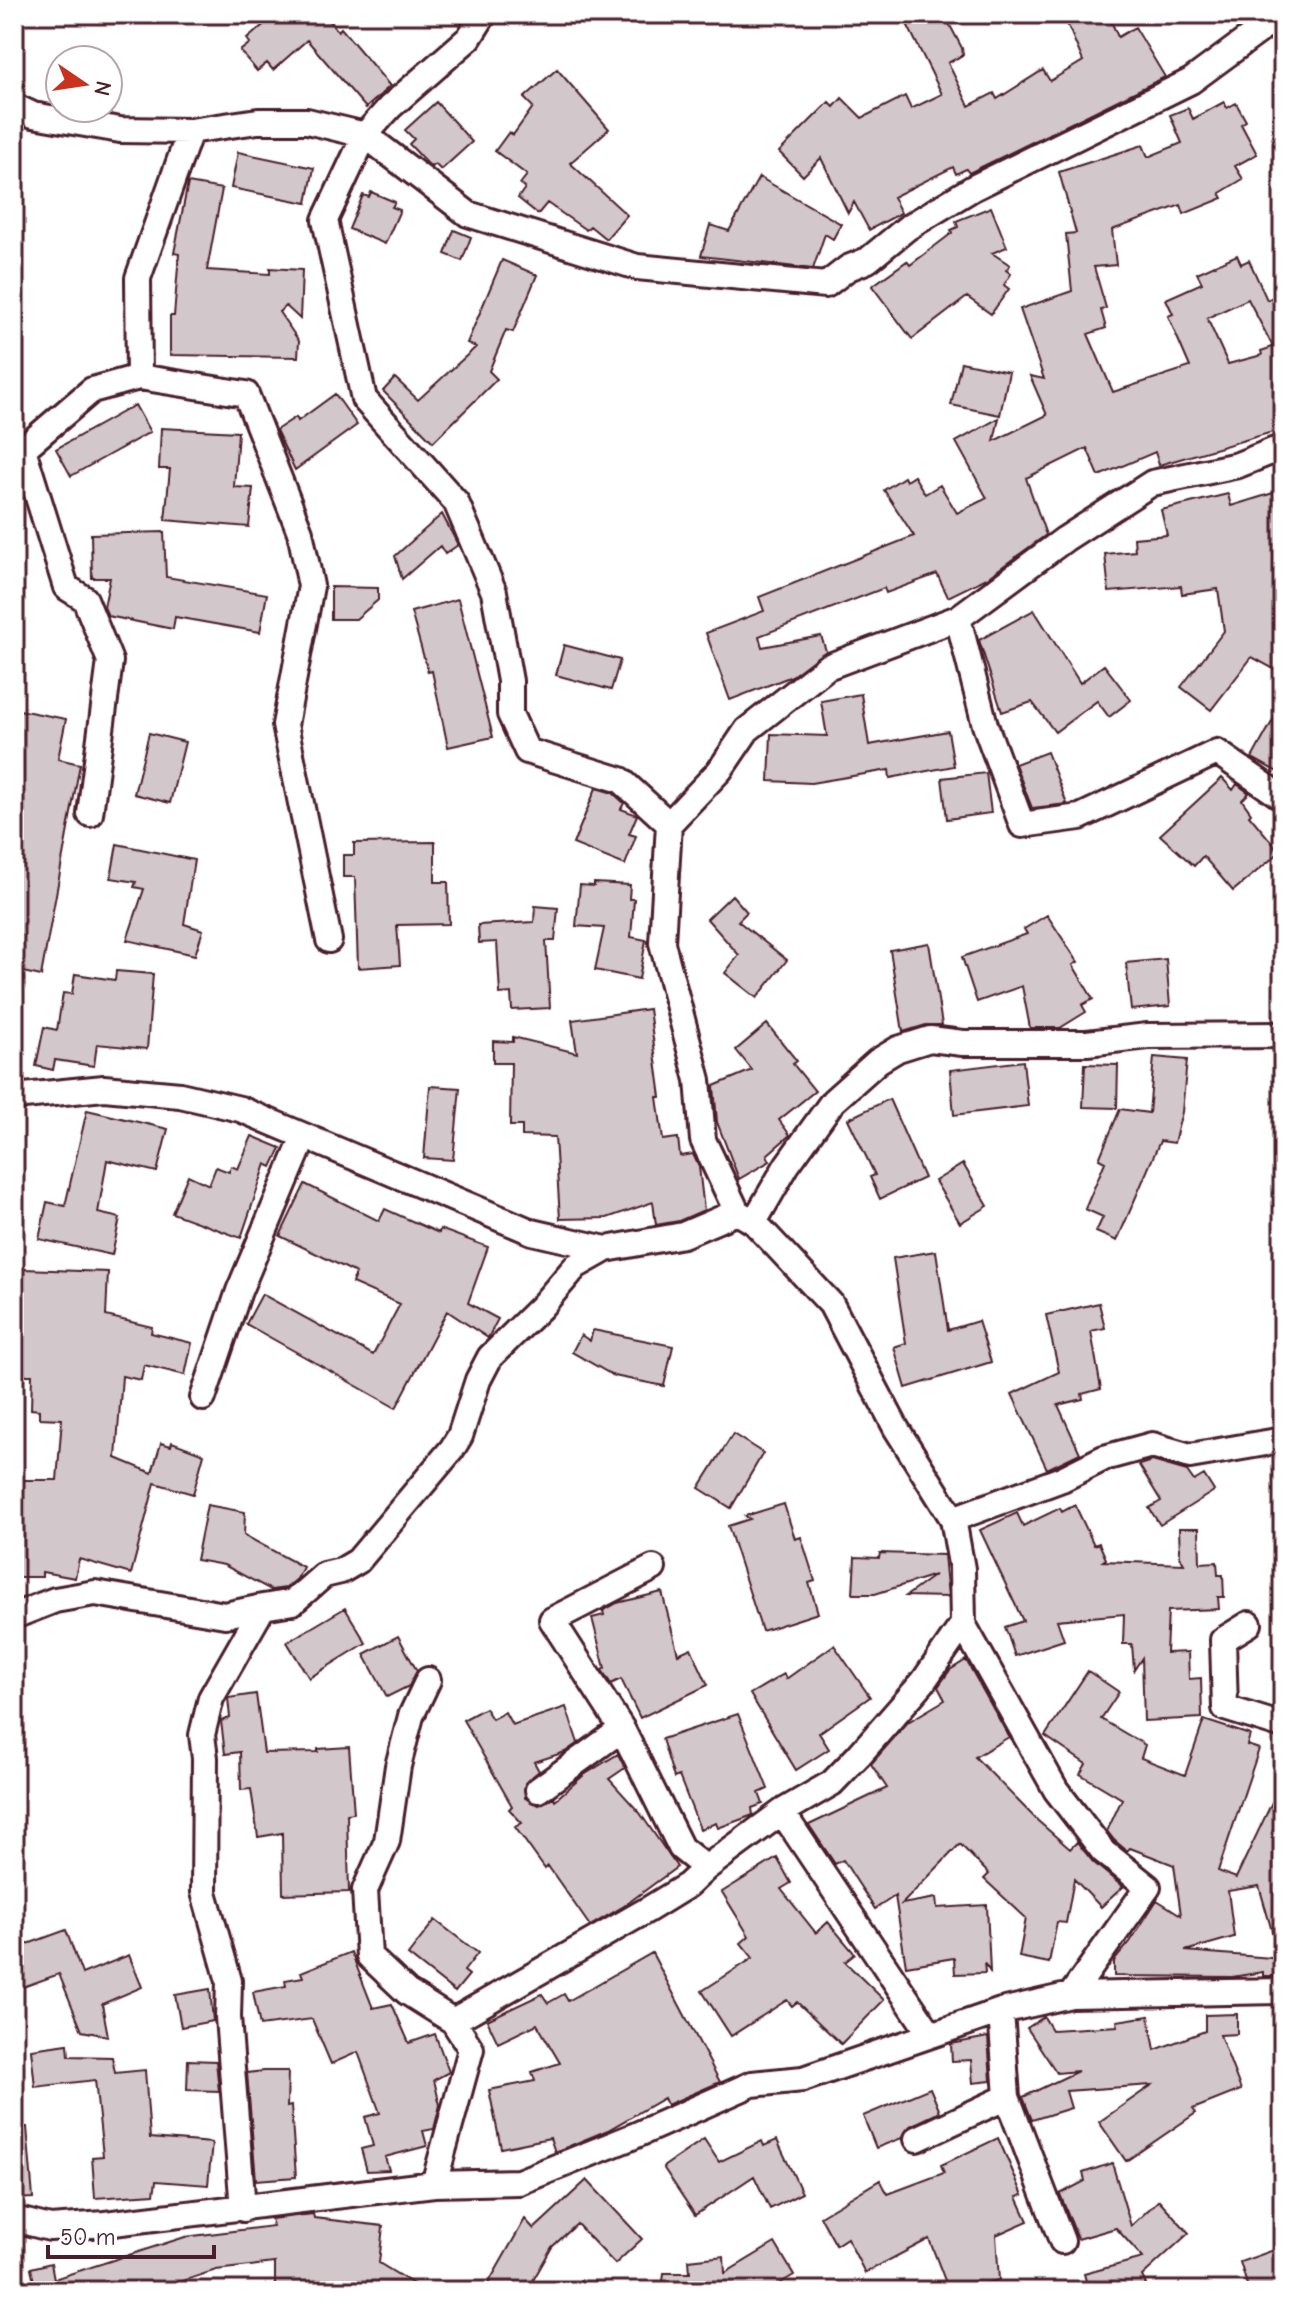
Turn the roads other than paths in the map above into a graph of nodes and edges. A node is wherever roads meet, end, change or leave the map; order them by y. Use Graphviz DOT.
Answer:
graph roads {
  1 [pos="484,14"];
  2 [pos="1282,14"];
  3 [pos="14,106"];
  4 [pos="190,131"];
  5 [pos="365,135"];
  6 [pos="139,377"];
  7 [pos="1283,447"];
  8 [pos="958,618"];
  9 [pos="1283,798"];
  10 [pos="90,814"];
  11 [pos="669,824"];
  12 [pos="329,940"];
  13 [pos="1283,1035"];
  14 [pos="14,1097"];
  15 [pos="304,1137"];
  16 [pos="746,1217"];
  17 [pos="606,1249"];
  18 [pos="203,1398"];
  19 [pos="1283,1440"];
  20 [pos="953,1519"];
  21 [pos="653,1568"];
  22 [pos="263,1607"];
  23 [pos="18,1610"];
  24 [pos="225,1615"];
  25 [pos="963,1624"];
  26 [pos="1249,1624"];
  27 [pos="238,1652"];
  28 [pos="428,1680"];
  29 [pos="1283,1726"];
  30 [pos="622,1729"];
  31 [pos="538,1790"];
  32 [pos="782,1812"];
  33 [pos="706,1868"];
  34 [pos="1283,1991"];
  35 [pos="1071,1995"];
  36 [pos="1001,2011"];
  37 [pos="453,2021"];
  38 [pos="931,2035"];
  39 [pos="1007,2097"];
  40 [pos="917,2139"];
  41 [pos="434,2184"];
  42 [pos="243,2209"];
  43 [pos="14,2219"];
  44 [pos="1062,2241"];
  1 -- 5 [label="street"];
  2 -- 5 [label="street"];
  3 -- 4 [label="street"];
  4 -- 5 [label="street"];
  4 -- 6 [label="street"];
  5 -- 11 [label="street"];
  6 -- 10 [label="street"];
  6 -- 12 [label="street"];
  7 -- 8 [label="street"];
  8 -- 9 [label="street"];
  8 -- 11 [label="street"];
  11 -- 16 [label="street"];
  13 -- 16 [label="street"];
  14 -- 15 [label="street"];
  15 -- 17 [label="street"];
  15 -- 18 [label="street"];
  16 -- 17 [label="street"];
  16 -- 20 [label="street"];
  17 -- 22 [label="street"];
  19 -- 20 [label="street"];
  20 -- 25 [label="street"];
  21 -- 30 [label="street"];
  22 -- 24 [label="street"];
  22 -- 27 [label="street"];
  23 -- 24 [label="street"];
  24 -- 27 [label="street"];
  25 -- 32 [label="street"];
  25 -- 35 [label="street"];
  26 -- 29 [label="street"];
  27 -- 42 [label="street"];
  28 -- 37 [label="street"];
  30 -- 31 [label="street"];
  30 -- 33 [label="street"];
  32 -- 33 [label="street"];
  32 -- 38 [label="street"];
  33 -- 37 [label="street"];
  34 -- 35 [label="street"];
  35 -- 36 [label="street"];
  36 -- 38 [label="street"];
  36 -- 39 [label="street"];
  37 -- 41 [label="street"];
  38 -- 41 [label="street"];
  39 -- 40 [label="street"];
  39 -- 44 [label="street"];
  41 -- 42 [label="street"];
  42 -- 43 [label="street"];
}
